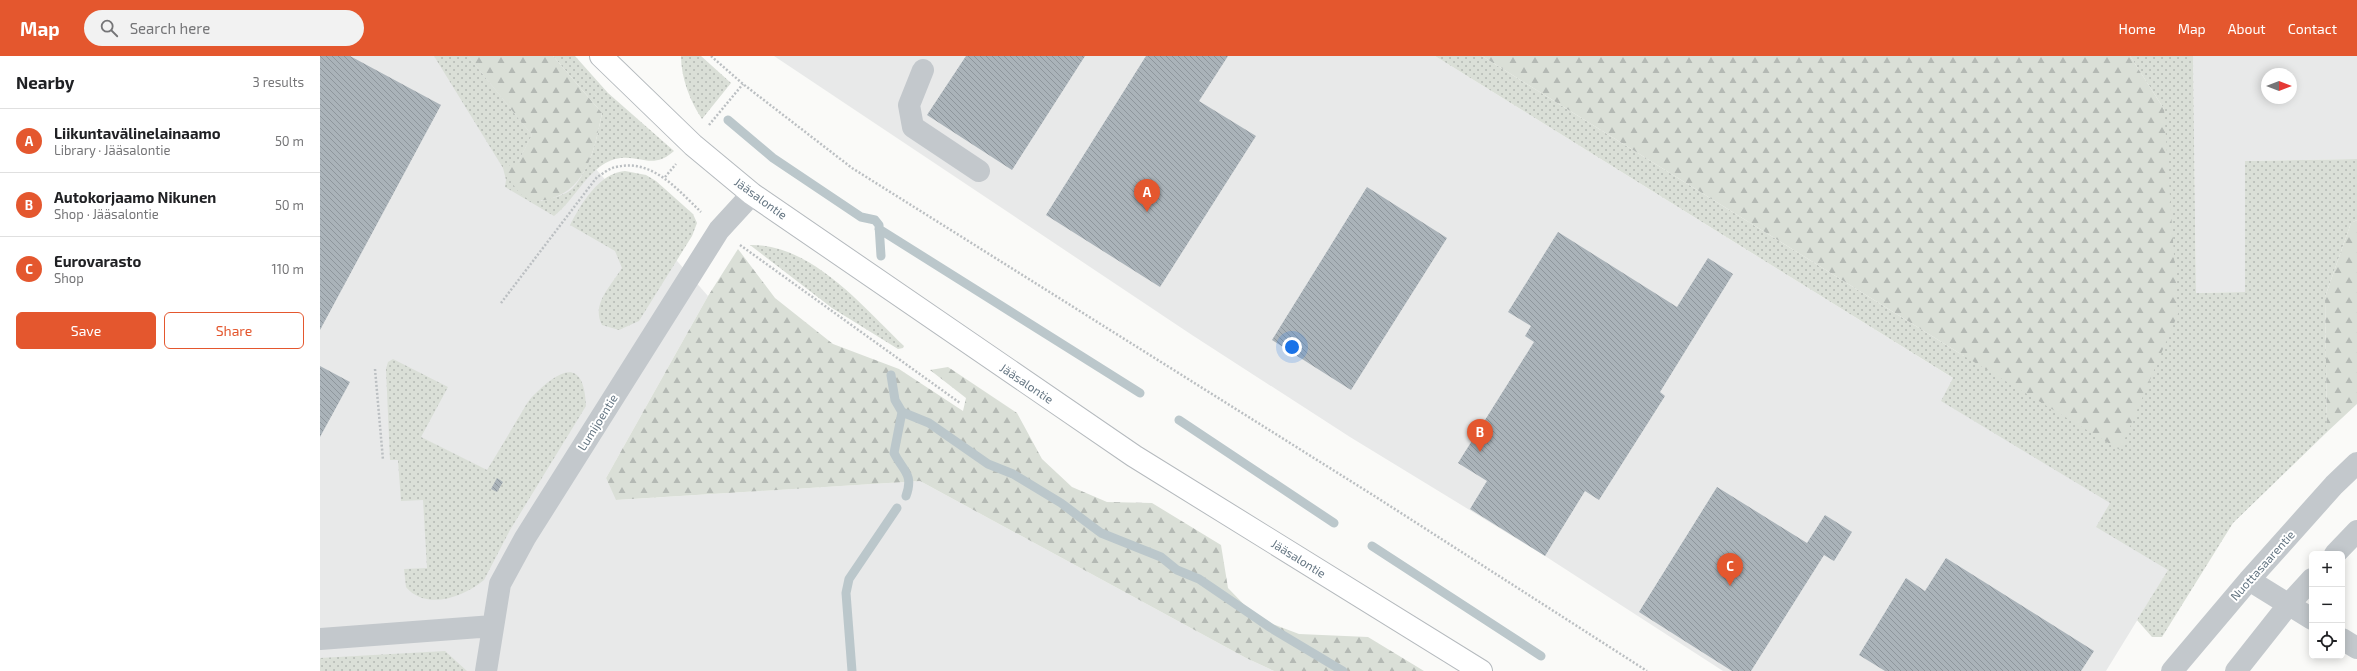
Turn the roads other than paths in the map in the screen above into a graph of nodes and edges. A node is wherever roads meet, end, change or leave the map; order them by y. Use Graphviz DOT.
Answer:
graph roads {
  1 [pos="607,58"];
  2 [pos="923,70"];
  3 [pos="979,171"];
  4 [pos="752,194"];
  5 [pos="2357,463"];
  6 [pos="2357,531"];
  7 [pos="2338,551"];
  8 [pos="2249,580"];
  9 [pos="2309,582"];
  10 [pos="2289,604"];
  11 [pos="2309,617"];
  12 [pos="492,626"];
  13 [pos="320,639"];
  14 [pos="2345,640"];
  15 [pos="2357,648"];
  16 [pos="486,671"];
  17 [pos="1481,671"];
  18 [pos="2172,671"];
  19 [pos="2236,671"];
  1 -- 4 [label="main road, Jääsalontie"];
  2 -- 3 [label="street"];
  4 -- 12 [label="street, Lumijoentie"];
  4 -- 17 [label="main road, Jääsalontie"];
  5 -- 8 [label="street, Nuottasaarentie"];
  6 -- 7 [label="street"];
  8 -- 10 [label="street"];
  8 -- 18 [label="street, Nuottasaarentie"];
  9 -- 10 [label="street"];
  10 -- 11 [label="street"];
  10 -- 19 [label="street"];
  12 -- 13 [label="street"];
  12 -- 16 [label="street, Lumijoentie"];
  14 -- 15 [label="street"];
}
